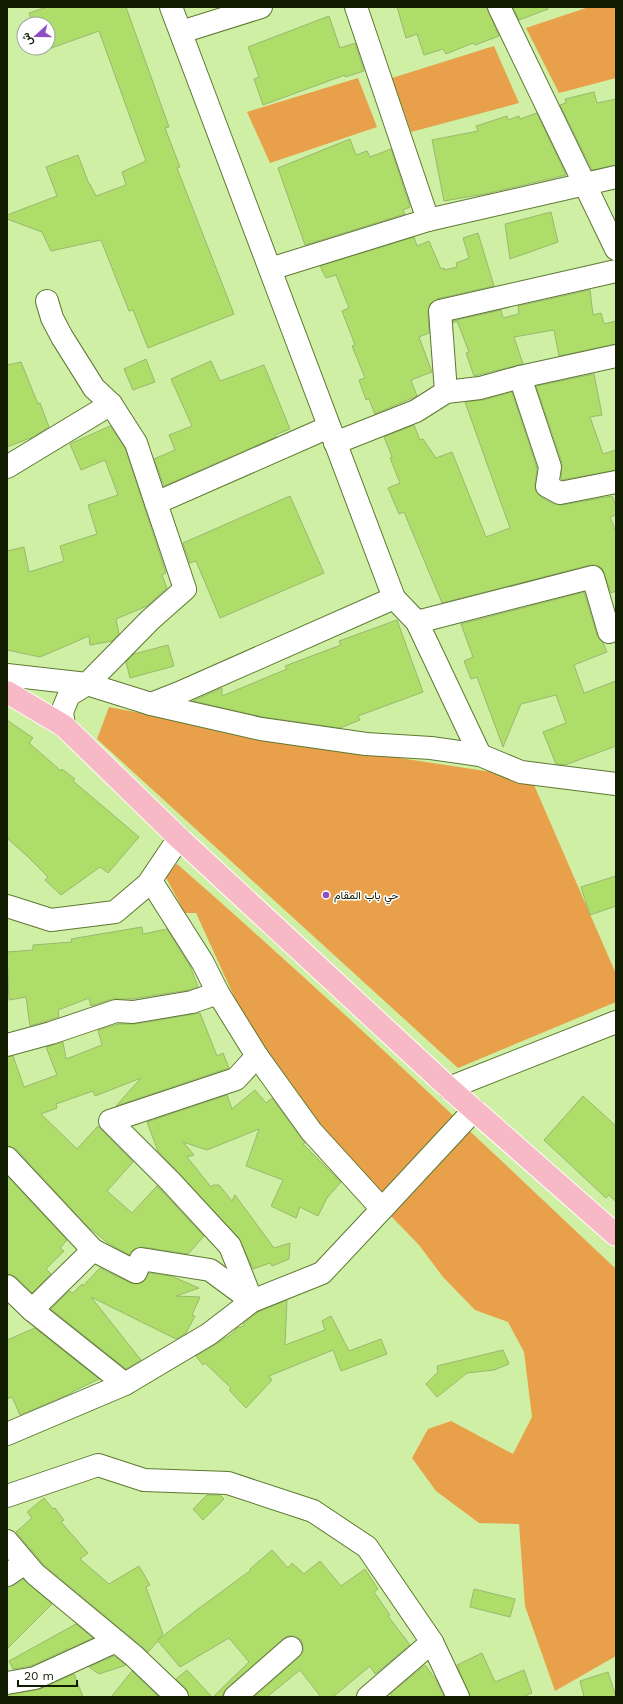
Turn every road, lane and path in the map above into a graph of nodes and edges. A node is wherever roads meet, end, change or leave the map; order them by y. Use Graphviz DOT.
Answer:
graph roads {
  1 [pos="171,7"];
  2 [pos="261,7"];
  3 [pos="356,7"];
  4 [pos="499,7"];
  5 [pos="181,32"];
  6 [pos="616,177"];
  7 [pos="585,185"];
  8 [pos="428,220"];
  9 [pos="616,249"];
  10 [pos="270,269"];
  11 [pos="616,271"];
  12 [pos="48,301"];
  13 [pos="616,356"];
  14 [pos="520,377"];
  15 [pos="446,392"];
  16 [pos="111,404"];
  17 [pos="332,435"];
  18 [pos="7,466"];
  19 [pos="616,482"];
  20 [pos="156,503"];
  21 [pos="394,598"];
  22 [pos="417,622"];
  23 [pos="609,632"];
  24 [pos="7,675"];
  25 [pos="87,684"];
  26 [pos="7,692"];
  27 [pos="150,704"];
  28 [pos="64,726"];
  29 [pos="480,755"];
  30 [pos="616,784"];
  31 [pos="179,838"];
  32 [pos="151,881"];
  33 [pos="7,906"];
  34 [pos="218,993"];
  35 [pos="616,1022"];
  36 [pos="7,1045"];
  37 [pos="257,1056"];
  38 [pos="449,1088"];
  39 [pos="474,1110"];
  40 [pos="7,1158"];
  41 [pos="382,1209"];
  42 [pos="616,1235"];
  43 [pos="93,1250"];
  44 [pos="7,1286"];
  45 [pos="252,1301"];
  46 [pos="32,1310"];
  47 [pos="125,1384"];
  48 [pos="7,1434"];
  49 [pos="7,1496"];
  50 [pos="7,1541"];
  51 [pos="25,1562"];
  52 [pos="7,1575"];
  53 [pos="116,1641"];
  54 [pos="432,1642"];
  55 [pos="291,1648"];
  56 [pos="7,1683"];
  57 [pos="177,1697"];
  58 [pos="235,1697"];
  59 [pos="368,1697"];
  60 [pos="458,1697"];
  1 -- 5 [label="street"];
  2 -- 5 [label="street"];
  3 -- 8 [label="street"];
  4 -- 7 [label="street"];
  5 -- 10 [label="street"];
  6 -- 7 [label="street"];
  7 -- 8 [label="street"];
  7 -- 9 [label="street"];
  8 -- 10 [label="street"];
  10 -- 17 [label="street"];
  11 -- 15 [label="street"];
  12 -- 16 [label="street"];
  13 -- 14 [label="street"];
  14 -- 15 [label="street"];
  14 -- 19 [label="street"];
  15 -- 17 [label="street"];
  16 -- 18 [label="street"];
  16 -- 20 [label="street"];
  17 -- 20 [label="street"];
  17 -- 21 [label="street"];
  20 -- 25 [label="street"];
  21 -- 22 [label="street"];
  21 -- 27 [label="street"];
  22 -- 23 [label="street"];
  22 -- 29 [label="street"];
  24 -- 25 [label="street"];
  25 -- 27 [label="street"];
  25 -- 28 [label="street"];
  26 -- 28 [label="main road"];
  27 -- 29 [label="street"];
  28 -- 31 [label="main road"];
  29 -- 30 [label="street"];
  31 -- 32 [label="street"];
  31 -- 38 [label="main road"];
  32 -- 33 [label="street"];
  32 -- 34 [label="street"];
  34 -- 36 [label="street"];
  34 -- 37 [label="street"];
  35 -- 38 [label="street"];
  37 -- 41 [label="street"];
  37 -- 45 [label="street"];
  38 -- 39 [label="main road"];
  39 -- 41 [label="street"];
  39 -- 42 [label="main road"];
  40 -- 43 [label="street"];
  41 -- 45 [label="street"];
  43 -- 45 [label="street"];
  43 -- 46 [label="street"];
  44 -- 46 [label="street"];
  45 -- 47 [label="street"];
  46 -- 47 [label="street"];
  47 -- 48 [label="street"];
  49 -- 54 [label="street"];
  50 -- 51 [label="street"];
  51 -- 52 [label="street"];
  51 -- 53 [label="street"];
  53 -- 56 [label="street"];
  53 -- 57 [label="street"];
  54 -- 59 [label="street"];
  54 -- 60 [label="street"];
  55 -- 58 [label="street"];
}
